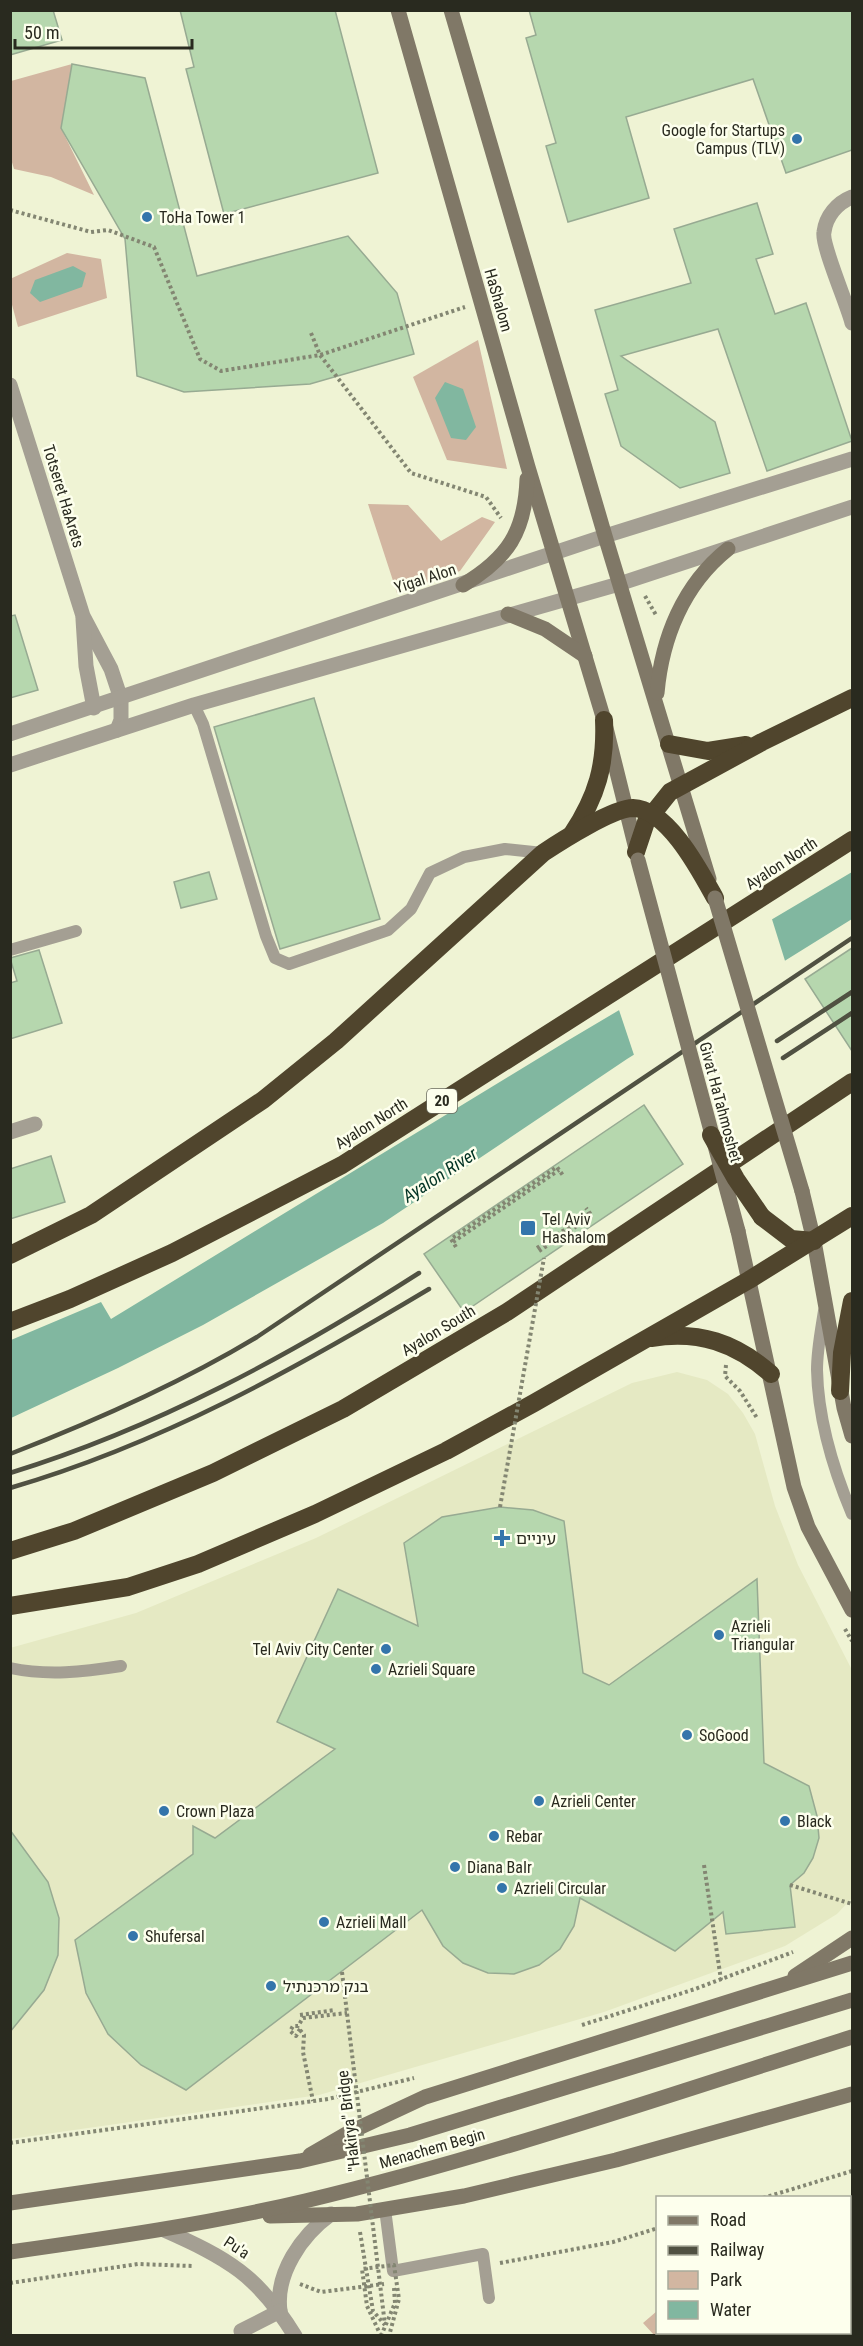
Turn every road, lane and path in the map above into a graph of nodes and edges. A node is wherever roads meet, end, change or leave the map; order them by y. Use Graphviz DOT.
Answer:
graph roads {
  1 [pos="398,10"];
  2 [pos="453,11"];
  3 [pos="852,198"];
  4 [pos="10,210"];
  5 [pos="481,301"];
  6 [pos="851,318"];
  7 [pos="310,333"];
  8 [pos="320,355"];
  9 [pos="10,385"];
  10 [pos="852,459"];
  11 [pos="528,467"];
  12 [pos="852,507"];
  13 [pos="605,536"];
  14 [pos="515,538"];
  15 [pos="728,549"];
  16 [pos="553,556"];
  17 [pos="619,584"];
  18 [pos="463,585"];
  19 [pos="568,598"];
  20 [pos="508,614"];
  21 [pos="83,616"];
  22 [pos="585,656"];
  23 [pos="852,698"];
  24 [pos="121,699"];
  25 [pos="656,702"];
  26 [pos="194,705"];
  27 [pos="94,708"];
  28 [pos="604,720"];
  29 [pos="117,730"];
  30 [pos="10,734"];
  31 [pos="762,742"];
  32 [pos="669,744"];
  33 [pos="10,765"];
  34 [pos="682,784"];
  35 [pos="626,809"];
  36 [pos="651,814"];
  37 [pos="572,834"];
  38 [pos="852,840"];
  39 [pos="543,853"];
  40 [pos="637,856"];
  41 [pos="715,898"];
  42 [pos="76,931"];
  43 [pos="10,950"];
  44 [pos="852,1082"];
  45 [pos="35,1124"];
  46 [pos="10,1132"];
  47 [pos="711,1135"];
  48 [pos="564,1177"];
  49 [pos="586,1208"];
  50 [pos="852,1216"];
  51 [pos="814,1241"];
  52 [pos="456,1247"];
  53 [pos="538,1250"];
  54 [pos="10,1255"];
  55 [pos="544,1258"];
  56 [pos="749,1280"];
  57 [pos="852,1301"];
  58 [pos="825,1307"];
  59 [pos="10,1322"];
  60 [pos="641,1341"];
  61 [pos="771,1374"];
  62 [pos="845,1401"];
  63 [pos="852,1436"];
  64 [pos="500,1507"];
  65 [pos="852,1514"];
  66 [pos="10,1551"];
  67 [pos="10,1606"];
  68 [pos="852,1610"];
  69 [pos="121,1666"];
  70 [pos="10,1668"];
  71 [pos="704,1866"];
  72 [pos="790,1885"];
  73 [pos="852,1904"];
  74 [pos="852,1938"];
  75 [pos="803,1946"];
  76 [pos="852,1963"];
  77 [pos="342,1972"];
  78 [pos="721,1980"];
  79 [pos="773,1989"];
  80 [pos="852,2000"];
  81 [pos="725,2004"];
  82 [pos="335,2010"];
  83 [pos="346,2013"];
  84 [pos="302,2017"];
  85 [pos="570,2029"];
  86 [pos="852,2037"];
  87 [pos="423,2076"];
  88 [pos="852,2094"];
  89 [pos="313,2101"];
  90 [pos="10,2143"];
  91 [pos="300,2161"];
  92 [pos="852,2172"];
  93 [pos="771,2196"];
  94 [pos="10,2203"];
  95 [pos="385,2209"];
  96 [pos="331,2214"];
  97 [pos="357,2214"];
  98 [pos="232,2216"];
  99 [pos="164,2230"];
  100 [pos="10,2252"];
  101 [pos="197,2266"];
  102 [pos="378,2267"];
  103 [pos="393,2271"];
  104 [pos="10,2283"];
  105 [pos="489,2298"];
  106 [pos="280,2311"];
  107 [pos="385,2325"];
  108 [pos="241,2331"];
  109 [pos="294,2336"];
  110 [pos="381,2336"];
  111 [pos="389,2336"];
  1 -- 5 [label="main road, HaShalom"];
  2 -- 13 [label="main road"];
  3 -- 6 [label="street"];
  4 -- 8 [label="path"];
  5 -- 8 [label="path"];
  5 -- 11 [label="main road, HaShalom"];
  7 -- 8 [label="path"];
  8 -- 14 [label="path"];
  9 -- 21 [label="street, Totseret HaArets"];
  10 -- 13 [label="street, Yigal Alon"];
  11 -- 14 [label="main road"];
  11 -- 16 [label="main road, HaShalom"];
  12 -- 15 [label="street"];
  13 -- 16 [label="street, Yigal Alon"];
  13 -- 17 [label="main road"];
  14 -- 18 [label="main road"];
  15 -- 17 [label="street"];
  15 -- 25 [label="main road"];
  16 -- 18 [label="street, Yigal Alon"];
  16 -- 19 [label="main road, HaShalom"];
  17 -- 19 [label="street"];
  17 -- 25 [label="main road"];
  18 -- 24 [label="street, Yigal Alon"];
  19 -- 20 [label="street"];
  19 -- 22 [label="main road, Givat HaTahmoshet"];
  20 -- 22 [label="main road"];
  20 -- 26 [label="street"];
  21 -- 24 [label="street, Totseret HaArets"];
  21 -- 27 [label="street, Totseret HaArets"];
  22 -- 28 [label="main road, Givat HaTahmoshet"];
  23 -- 31 [label="highway"];
  24 -- 27 [label="street, Yigal Alon"];
  24 -- 29 [label="street, Totseret HaArets"];
  25 -- 32 [label="main road"];
  26 -- 29 [label="street"];
  26 -- 39 [label="lane"];
  27 -- 30 [label="street, Yigal Alon"];
  28 -- 35 [label="main road, Givat HaTahmoshet"];
  28 -- 37 [label="highway"];
  29 -- 33 [label="street"];
  31 -- 32 [label="highway"];
  31 -- 34 [label="highway"];
  32 -- 34 [label="main road"];
  34 -- 36 [label="highway"];
  34 -- 41 [label="main road"];
  35 -- 36 [label="highway"];
  35 -- 37 [label="highway"];
  35 -- 40 [label="main road, Givat HaTahmoshet"];
  36 -- 40 [label="highway"];
  36 -- 41 [label="highway"];
  37 -- 39 [label="highway"];
  38 -- 59 [label="highway, Ayalon North / 20"];
  39 -- 54 [label="highway"];
  40 -- 47 [label="main road, Givat HaTahmoshet, bridge"];
  41 -- 51 [label="main road, bridge"];
  42 -- 43 [label="lane"];
  44 -- 66 [label="highway, Ayalon South"];
  45 -- 46 [label="street"];
  47 -- 51 [label="highway, bridge"];
  47 -- 56 [label="main road, Givat HaTahmoshet, bridge"];
  48 -- 52 [label="path"];
  49 -- 53 [label="path"];
  50 -- 51 [label="highway"];
  51 -- 56 [label="highway"];
  51 -- 58 [label="main road"];
  55 -- 64 [label="path, bridge"];
  56 -- 60 [label="highway"];
  56 -- 61 [label="main road, Givat HaTahmoshet"];
  57 -- 62 [label="highway"];
  58 -- 62 [label="main road"];
  58 -- 65 [label="lane"];
  60 -- 61 [label="highway"];
  60 -- 67 [label="highway"];
  61 -- 68 [label="main road, Givat HaTahmoshet"];
  62 -- 63 [label="main road"];
  69 -- 70 [label="lane"];
  71 -- 78 [label="path"];
  72 -- 73 [label="path"];
  74 -- 79 [label="main road"];
  75 -- 78 [label="path"];
  76 -- 79 [label="main road"];
  77 -- 83 [label="path, \"Hakirya\" Bridge, bridge"];
  78 -- 81 [label="path"];
  78 -- 85 [label="path"];
  79 -- 81 [label="main road"];
  80 -- 91 [label="main road, Menachem Begin"];
  81 -- 91 [label="main road"];
  82 -- 84 [label="path"];
  83 -- 84 [label="path"];
  83 -- 102 [label="path, \"Hakirya\" Bridge, bridge"];
  84 -- 89 [label="path"];
  86 -- 98 [label="main road, Menachem Begin"];
  87 -- 89 [label="path"];
  88 -- 95 [label="main road"];
  89 -- 90 [label="path"];
  91 -- 94 [label="main road, Menachem Begin"];
  92 -- 93 [label="path"];
  95 -- 97 [label="main road"];
  95 -- 103 [label="lane"];
  96 -- 97 [label="main road"];
  96 -- 98 [label="main road"];
  96 -- 106 [label="street"];
  97 -- 107 [label="path"];
  98 -- 99 [label="main road, Menachem Begin"];
  99 -- 100 [label="main road, Menachem Begin"];
  99 -- 106 [label="street, Pu'a"];
  101 -- 104 [label="path"];
  102 -- 107 [label="path, \"Hakirya\" Bridge, bridge"];
  102 -- 110 [label="path, bridge"];
  102 -- 111 [label="path, bridge"];
  103 -- 105 [label="lane"];
  103 -- 107 [label="path"];
  106 -- 108 [label="street"];
  106 -- 109 [label="street, Pu'a"];
  107 -- 110 [label="path"];
}
